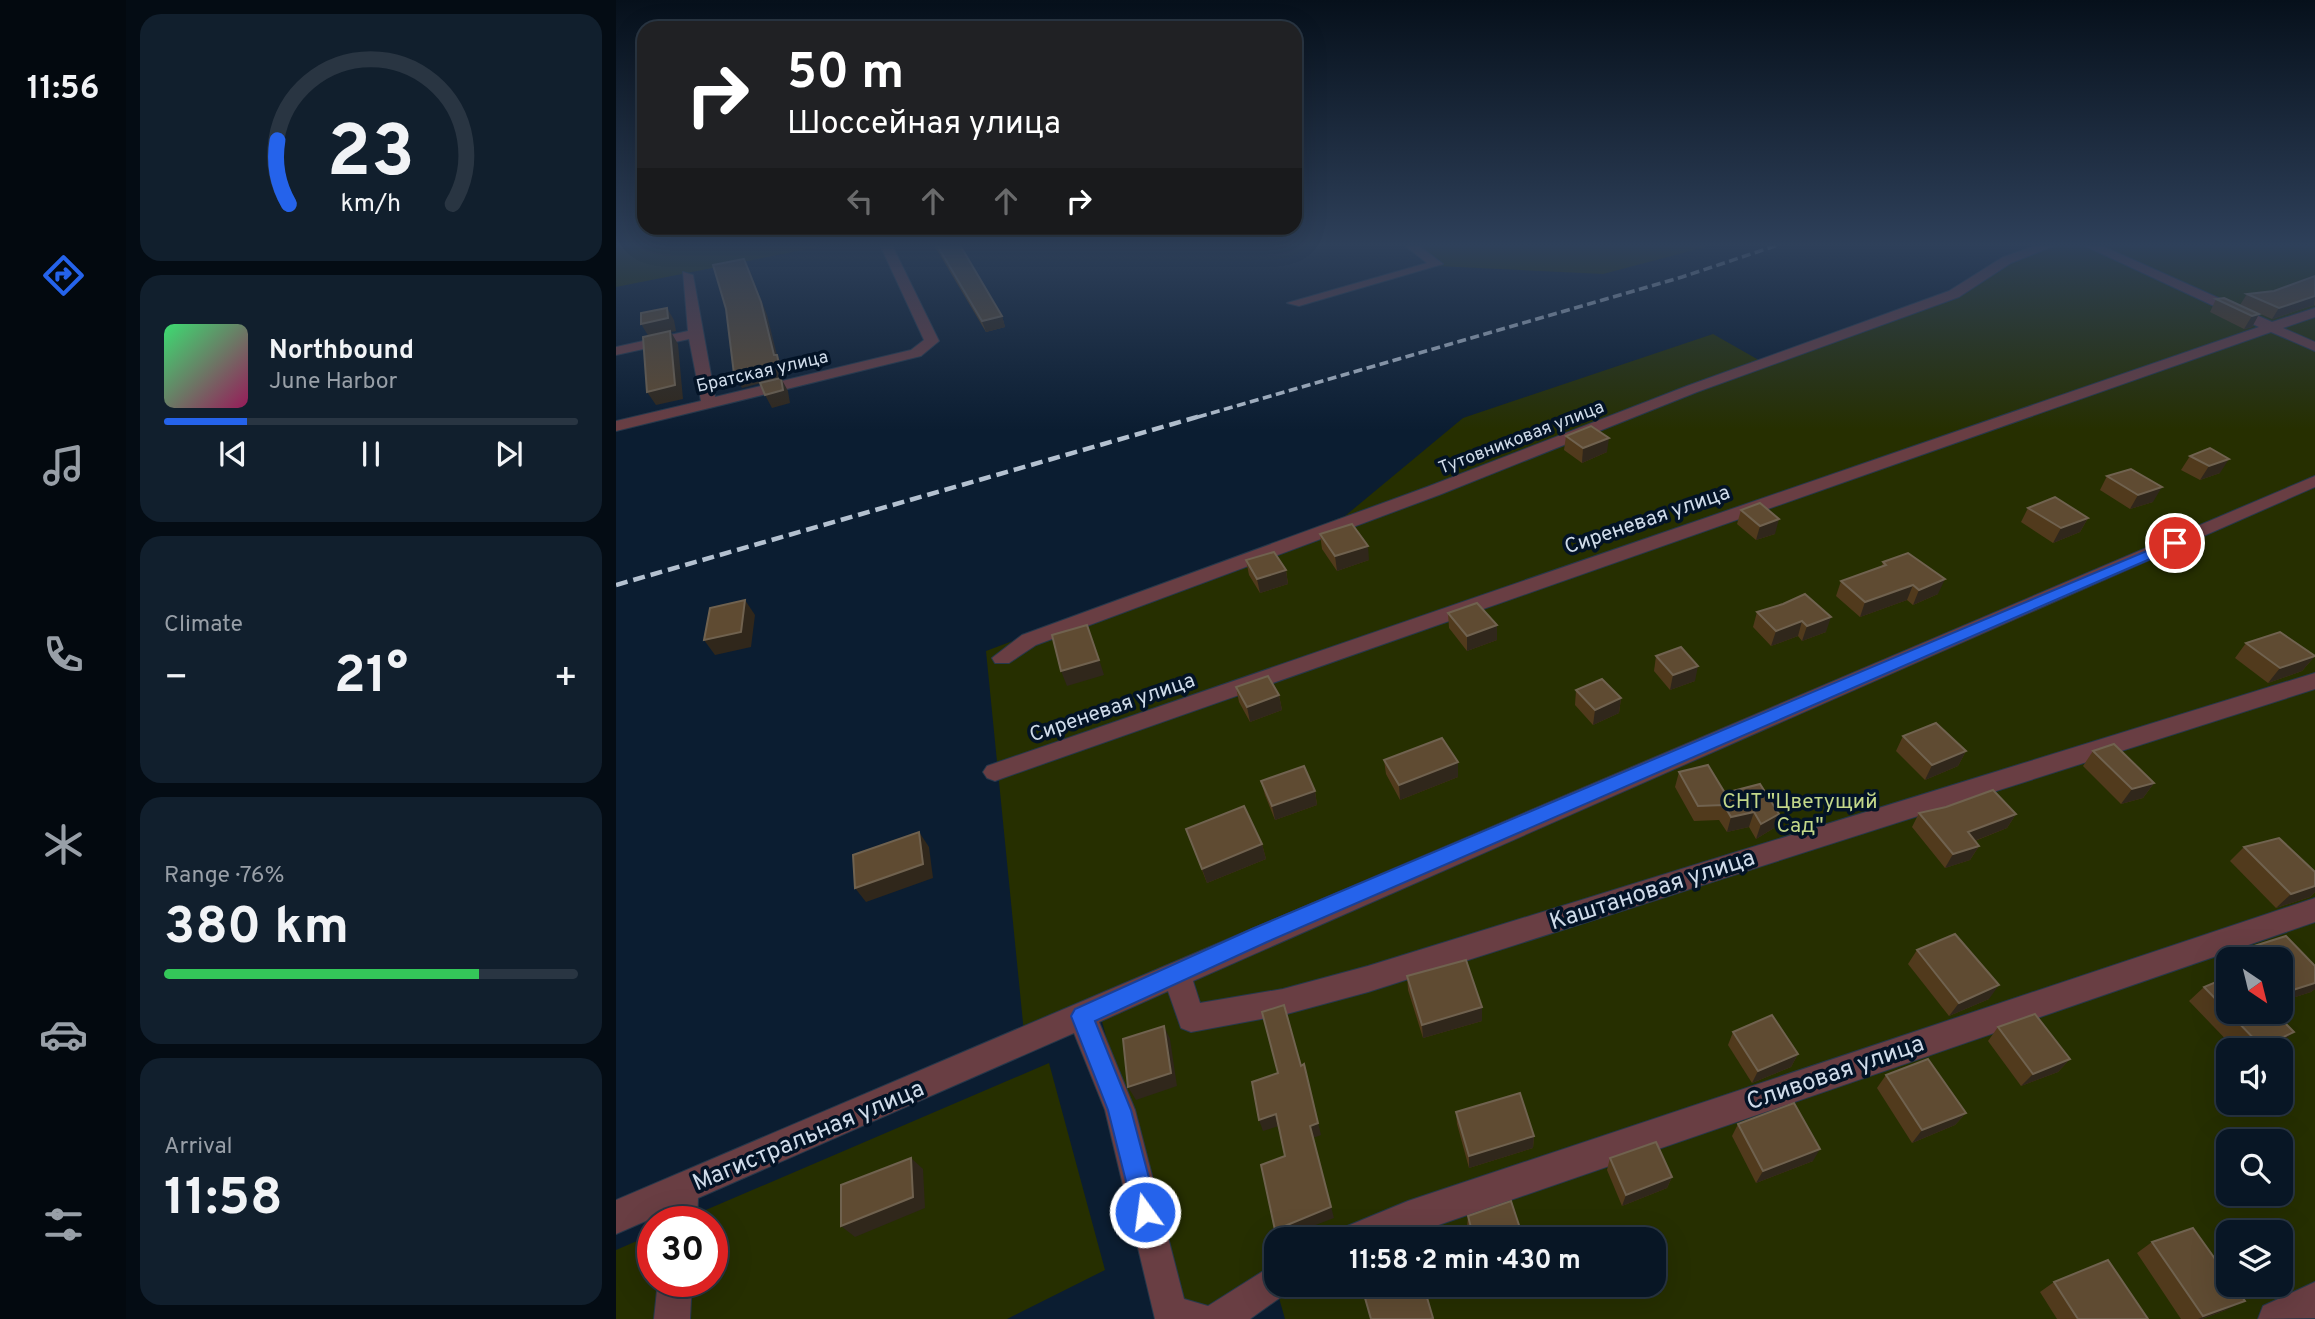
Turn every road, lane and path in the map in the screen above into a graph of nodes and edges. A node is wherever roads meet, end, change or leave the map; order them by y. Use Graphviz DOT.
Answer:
graph roads {
  1 [pos="691,307"];
  2 [pos="915,307"];
  3 [pos="1919,307"];
  4 [pos="2223,307"];
  5 [pos="2315,312"];
  6 [pos="2270,328"];
  7 [pos="695,334"];
  8 [pos="2315,347"];
  9 [pos="616,351"];
  10 [pos="709,403"];
  11 [pos="616,426"];
  12 [pos="2315,481"];
  13 [pos="1002,658"];
  14 [pos="2315,681"];
  15 [pos="995,772"];
  16 [pos="2315,909"];
  17 [pos="1176,973"];
  18 [pos="1082,1016"];
  19 [pos="682,1189"];
  20 [pos="681,1206"];
  21 [pos="616,1217"];
  22 [pos="1387,1227"];
  23 [pos="1264,1288"];
  24 [pos="673,1297"];
  25 [pos="2315,1299"];
  26 [pos="1174,1317"];
  27 [pos="671,1319"];
  28 [pos="1220,1319"];
  29 [pos="2276,1319"];
  1 -- 7 [label="street"];
  2 -- 10 [label="street, Братская улица"];
  3 -- 13 [label="street, Тутовниковая улица"];
  4 -- 6 [label="street"];
  5 -- 6 [label="street, Сиреневая улица"];
  6 -- 8 [label="street"];
  6 -- 15 [label="street, Сиреневая улица"];
  7 -- 9 [label="street"];
  7 -- 10 [label="street"];
  10 -- 11 [label="street, Братская улица"];
  12 -- 17 [label="street, Магистральная улица"];
  14 -- 17 [label="street, Каштановая улица"];
  16 -- 22 [label="street, Сливовая улица"];
  17 -- 18 [label="street, Магистральная улица"];
  18 -- 19 [label="street, Магистральная улица"];
  18 -- 26 [label="street"];
  19 -- 20 [label="street"];
  19 -- 21 [label="street, Магистральная улица"];
  23 -- 28 [label="street"];
  24 -- 27 [label="street"];
  25 -- 29 [label="street"];
}
